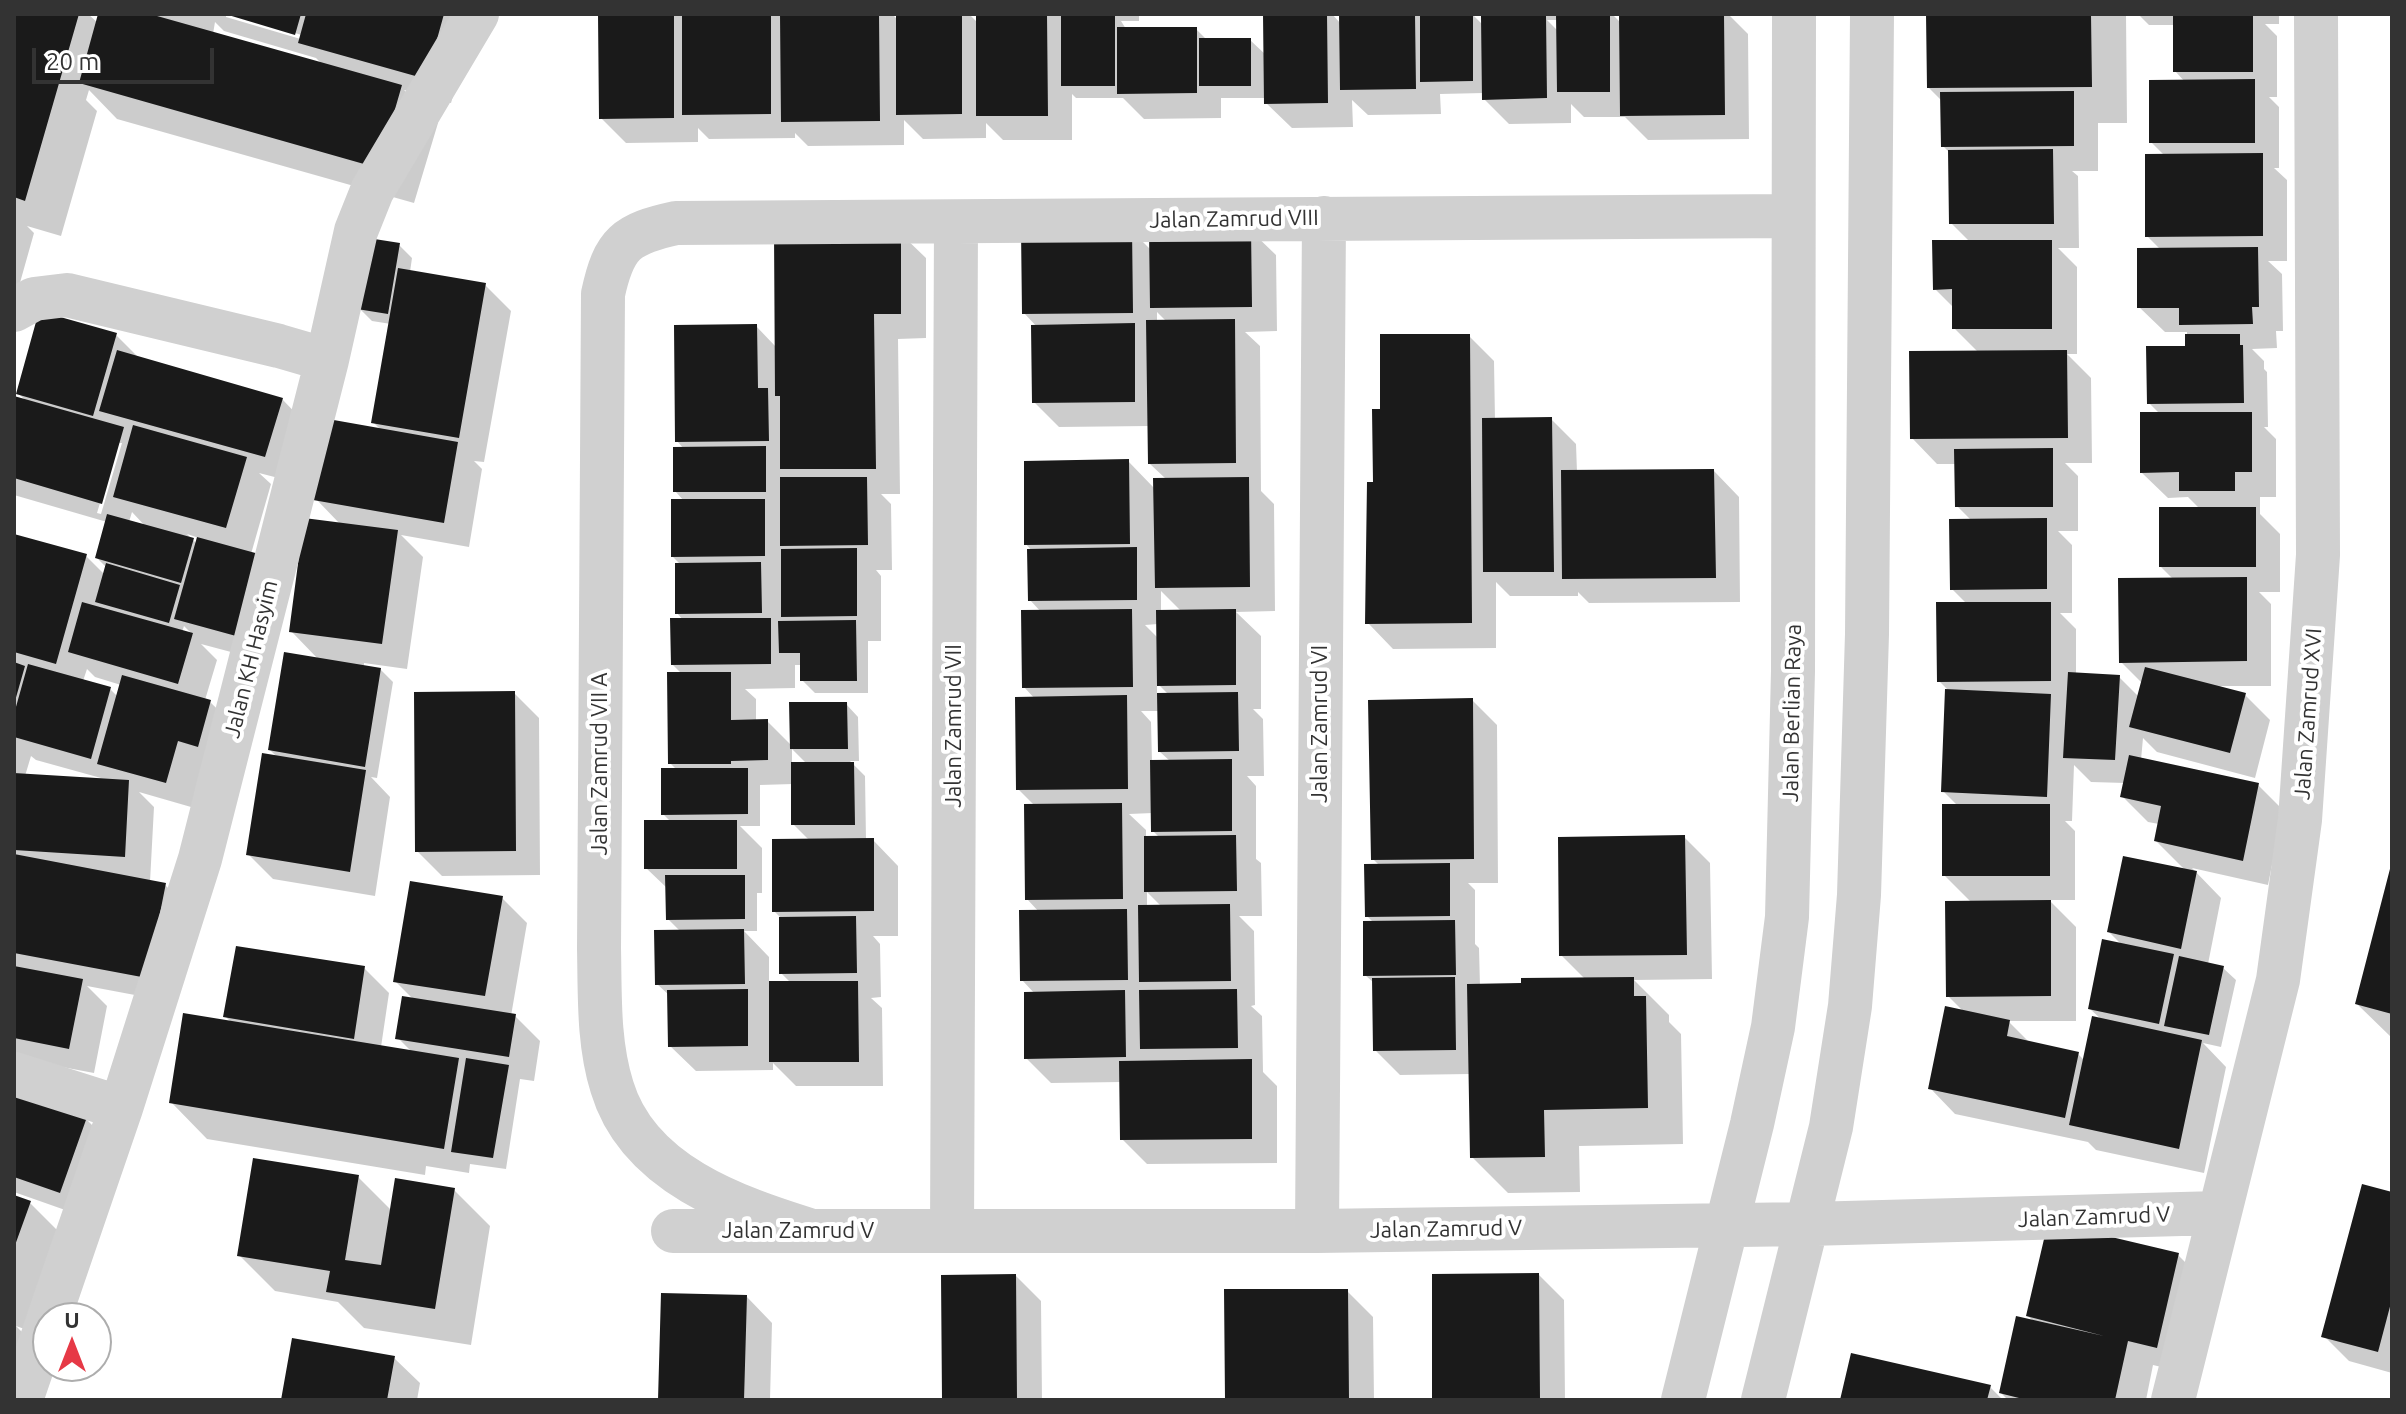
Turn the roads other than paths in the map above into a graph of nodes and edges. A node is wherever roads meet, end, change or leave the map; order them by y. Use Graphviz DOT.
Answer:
graph roads {
  1 [pos="477,14"];
  2 [pos="1794,14"];
  3 [pos="1872,14"];
  4 [pos="2316,14"];
  5 [pos="1793,216"];
  6 [pos="1324,218"];
  7 [pos="956,222"];
  8 [pos="676,223"];
  9 [pos="14,310"];
  10 [pos="327,360"];
  11 [pos="14,1074"];
  12 [pos="121,1108"];
  13 [pos="2219,1213"];
  14 [pos="1808,1224"];
  15 [pos="1727,1226"];
  16 [pos="673,1231"];
  17 [pos="812,1231"];
  18 [pos="952,1231"];
  19 [pos="1317,1231"];
  20 [pos="54,1302"];
  21 [pos="32,1367"];
  22 [pos="21,1400"];
  23 [pos="1683,1400"];
  24 [pos="1763,1400"];
  25 [pos="2173,1400"];
  1 -- 10 [label="street, Jalan KH Hasyim"];
  2 -- 5 [label="street, Jalan Berlian Raya"];
  3 -- 14 [label="street"];
  4 -- 13 [label="street, Jalan Zamrud XVI"];
  5 -- 6 [label="street, Jalan Zamrud VIII"];
  5 -- 15 [label="street, Jalan Berlian Raya"];
  6 -- 7 [label="street, Jalan Zamrud VIII"];
  6 -- 19 [label="street, Jalan Zamrud VI"];
  7 -- 8 [label="street, Jalan Zamrud VIII"];
  7 -- 18 [label="street, Jalan Zamrud VII"];
  8 -- 17 [label="street, Jalan Zamrud VII A"];
  9 -- 10 [label="street"];
  10 -- 12 [label="street, Jalan KH Hasyim"];
  11 -- 12 [label="street"];
  12 -- 20 [label="street, Jalan KH Hasyim"];
  13 -- 14 [label="street, Jalan Zamrud V"];
  13 -- 25 [label="street, Jalan Zamrud XVI"];
  14 -- 15 [label="street, Jalan Zamrud V"];
  14 -- 24 [label="street"];
  15 -- 19 [label="street, Jalan Zamrud V"];
  15 -- 23 [label="street, Jalan Berlian Raya"];
  16 -- 17 [label="street, Jalan Zamrud V"];
  17 -- 18 [label="street, Jalan Zamrud V"];
  18 -- 19 [label="street, Jalan Zamrud V"];
  21 -- 22 [label="street, Jalan KH Hasyim"];
}
